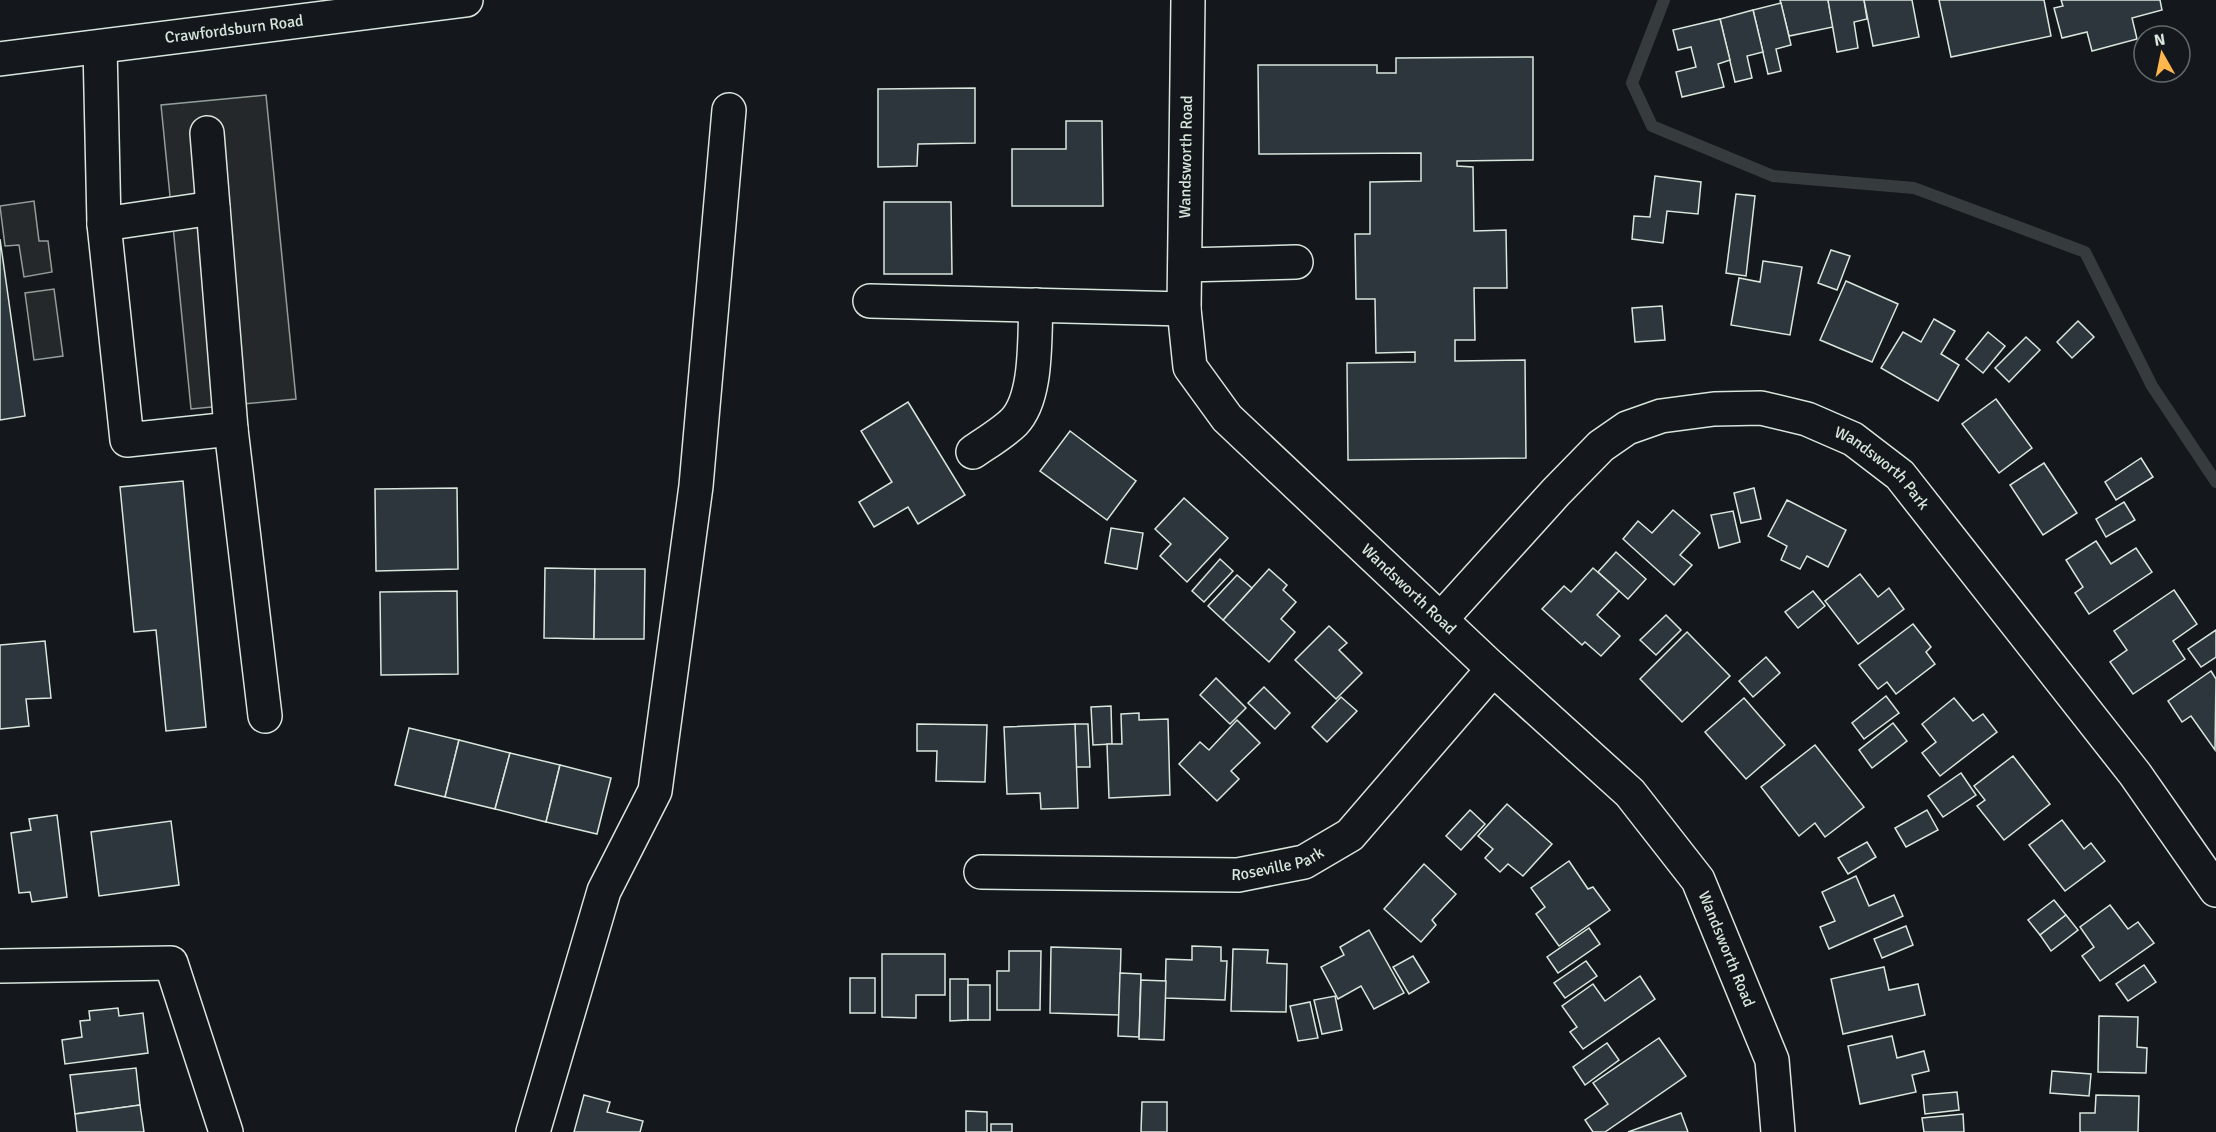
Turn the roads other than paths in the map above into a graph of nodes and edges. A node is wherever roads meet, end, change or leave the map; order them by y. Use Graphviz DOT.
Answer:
graph roads {
  1 [pos="466,0"];
  2 [pos="1188,0"];
  3 [pos="100,47"];
  4 [pos="0,59"];
  5 [pos="729,110"];
  6 [pos="207,133"];
  7 [pos="213,208"];
  8 [pos="104,224"];
  9 [pos="1296,262"];
  10 [pos="1185,265"];
  11 [pos="870,301"];
  12 [pos="1036,305"];
  13 [pos="1184,309"];
  14 [pos="231,429"];
  15 [pos="973,452"];
  16 [pos="1441,619"];
  17 [pos="1493,669"];
  18 [pos="265,716"];
  19 [pos="981,872"];
  20 [pos="2216,890"];
  21 [pos="0,966"];
  22 [pos="226,1132"];
  23 [pos="533,1132"];
  24 [pos="1778,1132"];
  1 -- 3 [label="street, Crawfordsburn Road"];
  2 -- 10 [label="street, Wandsworth Road"];
  3 -- 4 [label="street, Crawfordsburn Road"];
  3 -- 8 [label="street"];
  5 -- 23 [label="street"];
  6 -- 7 [label="street"];
  7 -- 8 [label="street"];
  7 -- 14 [label="street"];
  8 -- 14 [label="street"];
  9 -- 10 [label="street"];
  10 -- 13 [label="street, Wandsworth Road"];
  11 -- 12 [label="street"];
  12 -- 13 [label="street"];
  12 -- 15 [label="street"];
  13 -- 16 [label="street, Wandsworth Road"];
  14 -- 18 [label="street"];
  16 -- 17 [label="street, Wandsworth Road"];
  16 -- 20 [label="street, Wandsworth Park"];
  17 -- 19 [label="street, Roseville Park"];
  17 -- 24 [label="street, Wandsworth Road"];
  21 -- 22 [label="street"];
}
